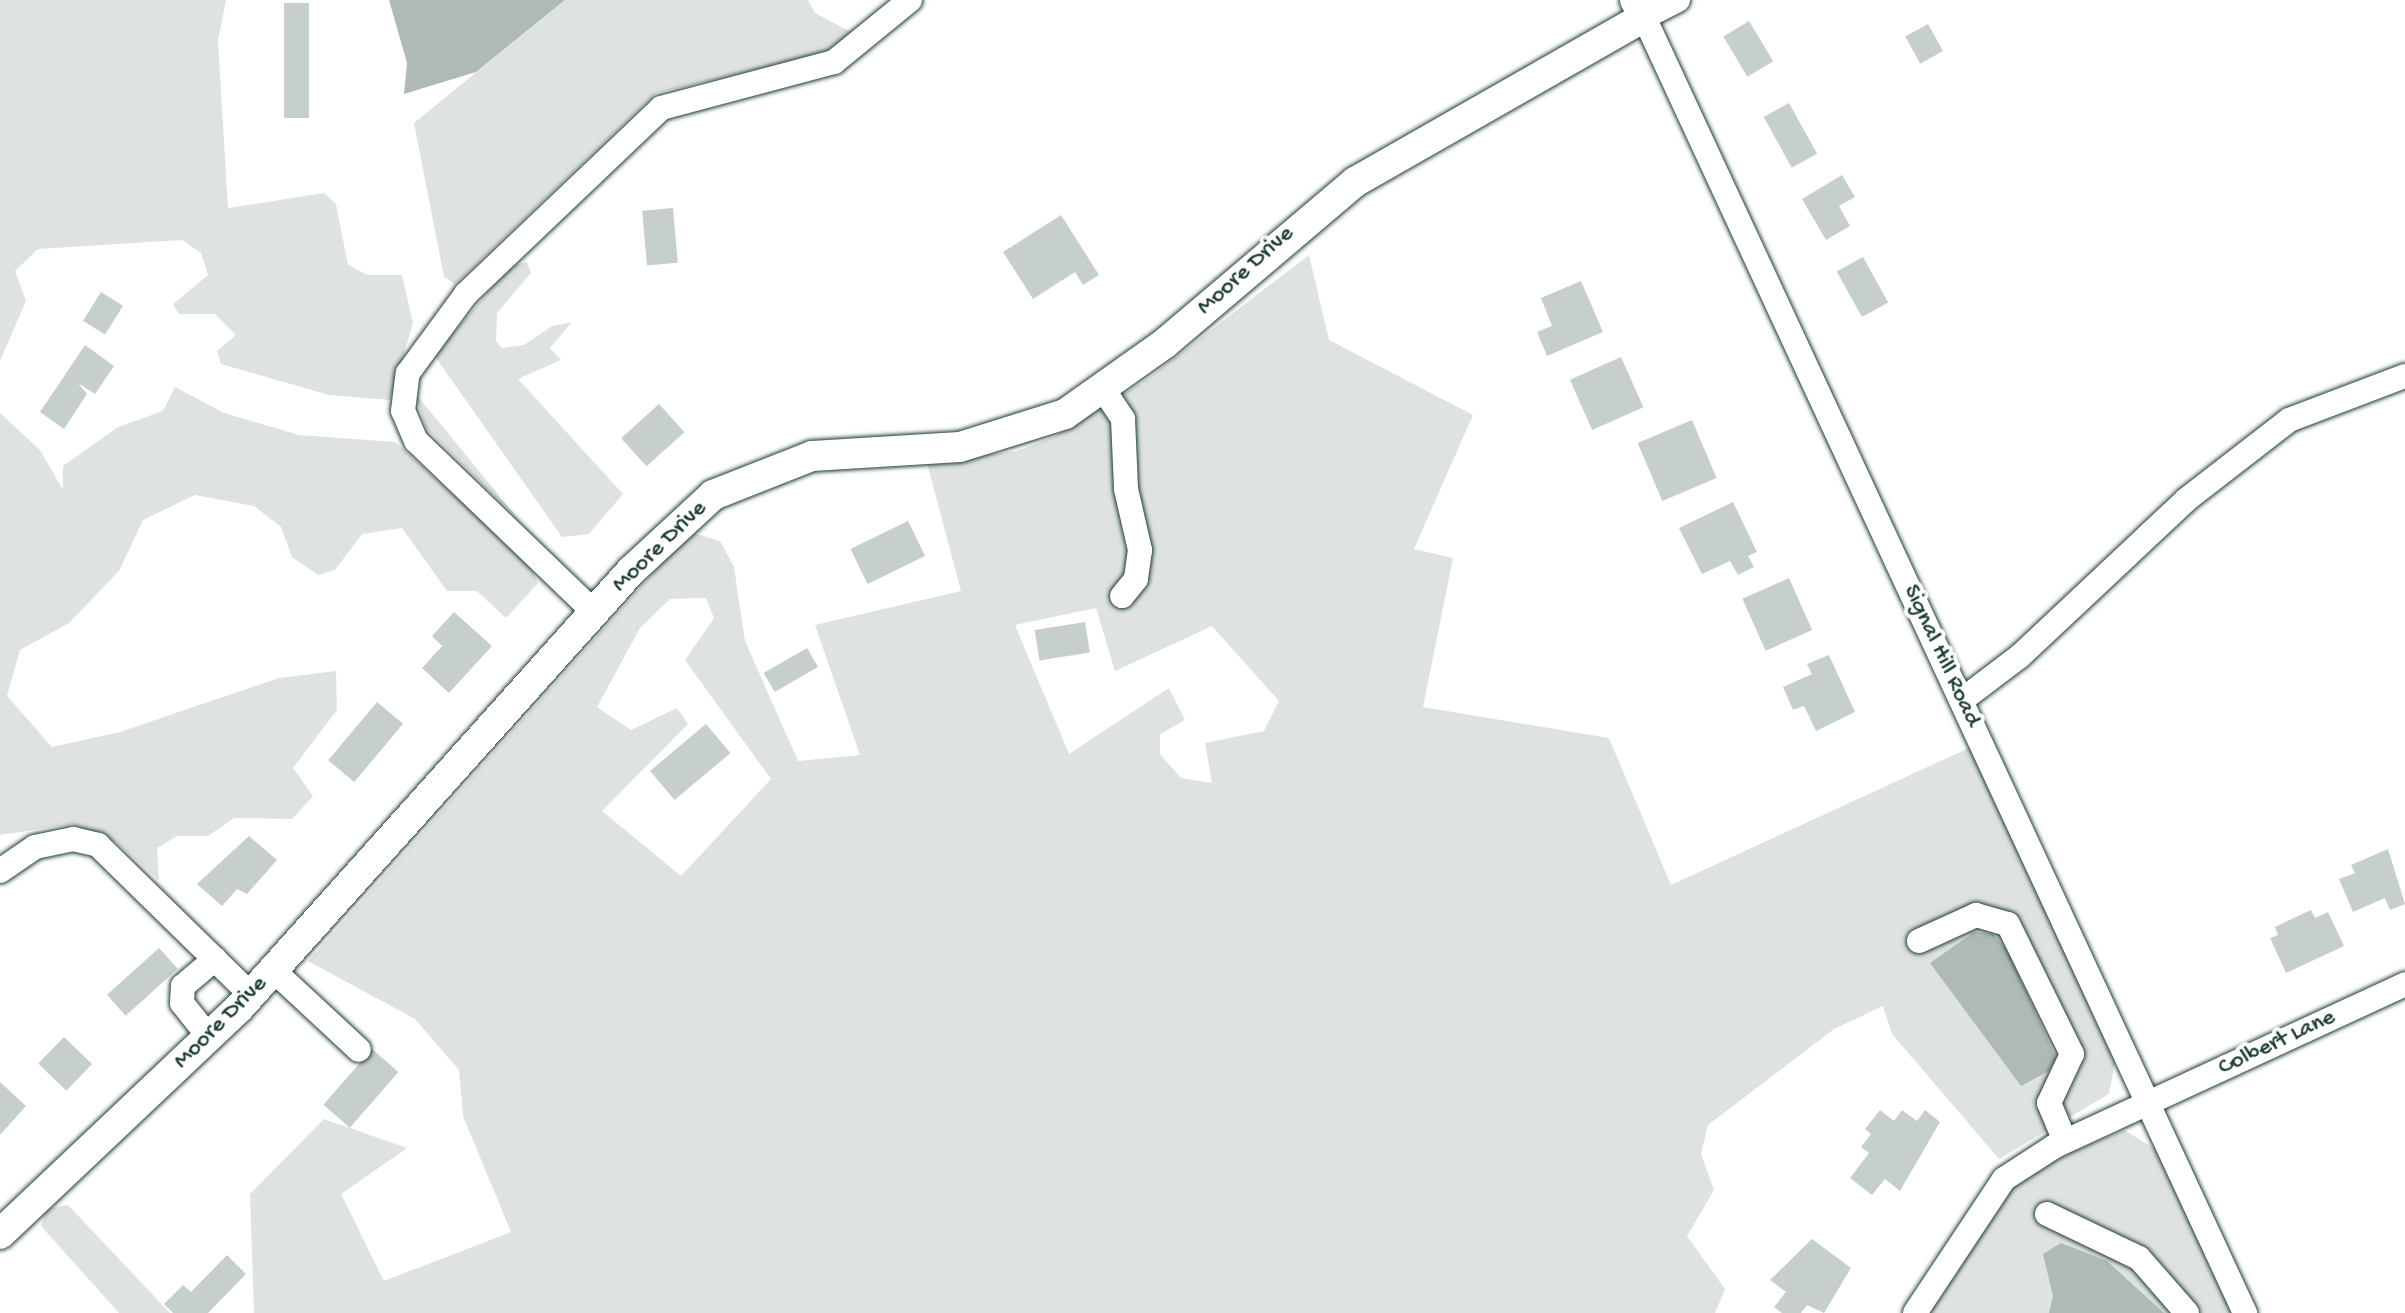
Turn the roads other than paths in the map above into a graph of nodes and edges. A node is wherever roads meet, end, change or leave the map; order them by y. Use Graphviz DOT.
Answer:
graph roads {
  1 [pos="910,0"];
  2 [pos="1678,0"];
  3 [pos="1640,9"];
  4 [pos="2405,376"];
  5 [pos="1103,389"];
  6 [pos="1122,596"];
  7 [pos="594,612"];
  8 [pos="1962,700"];
  9 [pos="0,871"];
  10 [pos="1919,941"];
  11 [pos="215,959"];
  12 [pos="273,970"];
  13 [pos="2405,984"];
  14 [pos="251,995"];
  15 [pos="209,1037"];
  16 [pos="359,1050"];
  17 [pos="2148,1101"];
  18 [pos="2065,1141"];
  19 [pos="2047,1214"];
  20 [pos="0,1234"];
  21 [pos="1915,1313"];
  22 [pos="2187,1313"];
  23 [pos="2245,1313"];
  1 -- 7 [label="street"];
  2 -- 3 [label="street"];
  3 -- 5 [label="main road, Moore Drive"];
  3 -- 8 [label="street, Signal Hill Road"];
  4 -- 8 [label="street"];
  5 -- 6 [label="street"];
  5 -- 7 [label="main road, Moore Drive"];
  7 -- 12 [label="main road, Moore Drive"];
  8 -- 17 [label="street, Signal Hill Road"];
  9 -- 11 [label="street"];
  10 -- 18 [label="street"];
  11 -- 14 [label="street"];
  11 -- 15 [label="street"];
  12 -- 14 [label="main road, Moore Drive"];
  12 -- 16 [label="street"];
  13 -- 17 [label="street, Colbert Lane"];
  14 -- 15 [label="main road, Moore Drive"];
  15 -- 20 [label="main road, Moore Drive"];
  17 -- 18 [label="street, Colbert Lane"];
  17 -- 23 [label="street, Signal Hill Road"];
  18 -- 21 [label="street, Colbert Lane"];
  19 -- 22 [label="street"];
}
